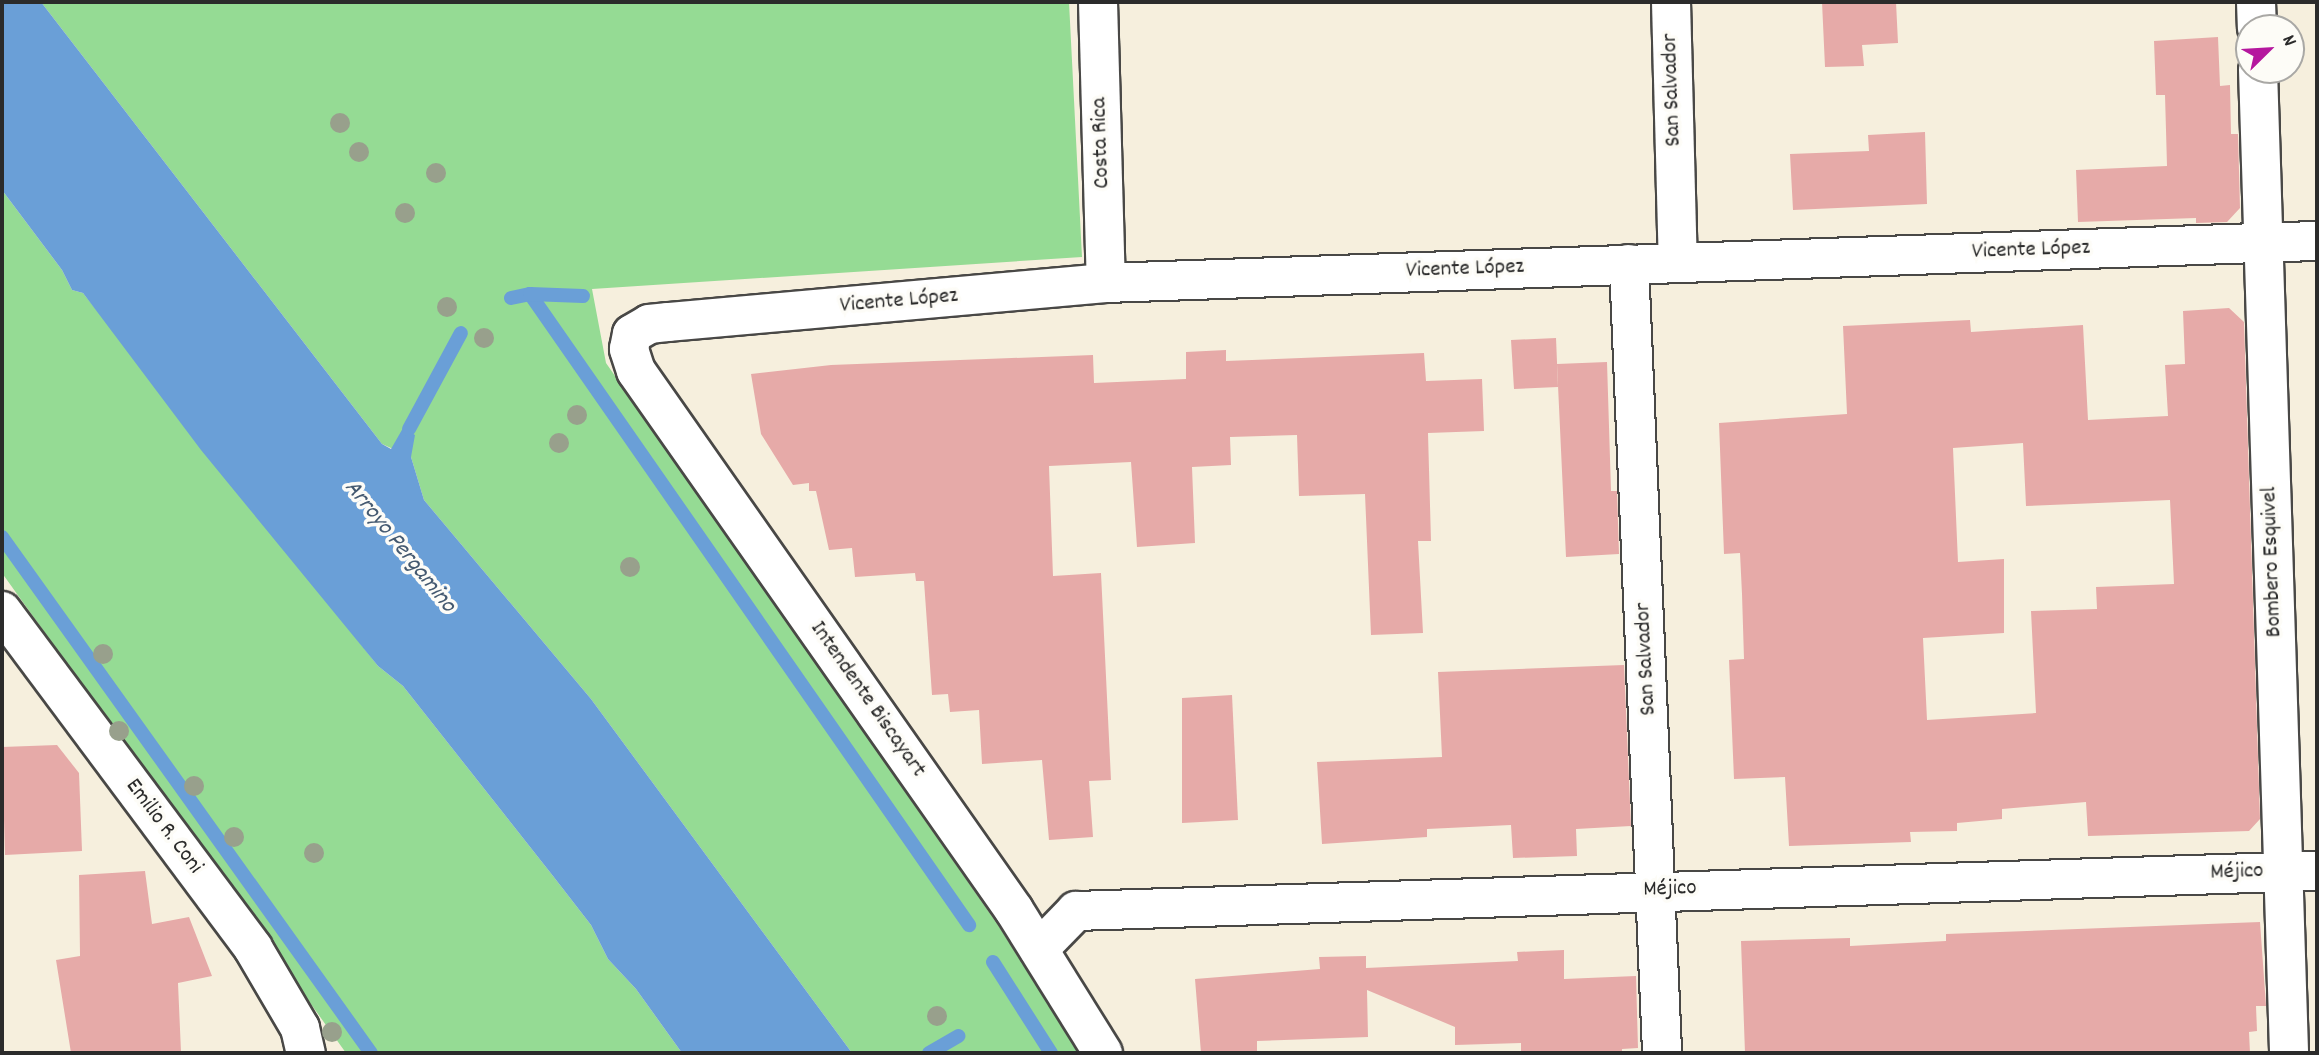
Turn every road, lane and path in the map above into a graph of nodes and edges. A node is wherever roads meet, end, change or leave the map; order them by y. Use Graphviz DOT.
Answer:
graph roads {
  1 [pos="1097,2"];
  2 [pos="1671,2"];
  3 [pos="2258,84"];
  4 [pos="2317,241"];
  5 [pos="2264,244"];
  6 [pos="1678,261"];
  7 [pos="1629,264"];
  8 [pos="1107,284"];
  9 [pos="629,349"];
  10 [pos="2,611"];
  11 [pos="2299,872"];
  12 [pos="1657,890"];
  13 [pos="1039,949"];
  14 [pos="306,1053"];
  15 [pos="1103,1053"];
  16 [pos="1662,1053"];
  17 [pos="2290,1053"];
  1 -- 8 [label="street, Costa Rica"];
  2 -- 6 [label="street, San Salvador"];
  3 -- 5 [label="street, Bombero Esquivel"];
  4 -- 5 [label="street, Vicente López"];
  5 -- 6 [label="street, Vicente López"];
  5 -- 11 [label="street, Bombero Esquivel"];
  6 -- 7 [label="street, Vicente López"];
  7 -- 8 [label="street, Vicente López"];
  7 -- 12 [label="street, San Salvador"];
  8 -- 9 [label="street, Vicente López"];
  9 -- 13 [label="street, Intendente Biscayart"];
  10 -- 14 [label="street, Emilio R. Coni"];
  11 -- 12 [label="street, Méjico"];
  11 -- 17 [label="street, Bombero Esquivel"];
  12 -- 13 [label="street, Méjico"];
  12 -- 16 [label="street, San Salvador"];
  13 -- 15 [label="street, Intendente Biscayart"];
}
